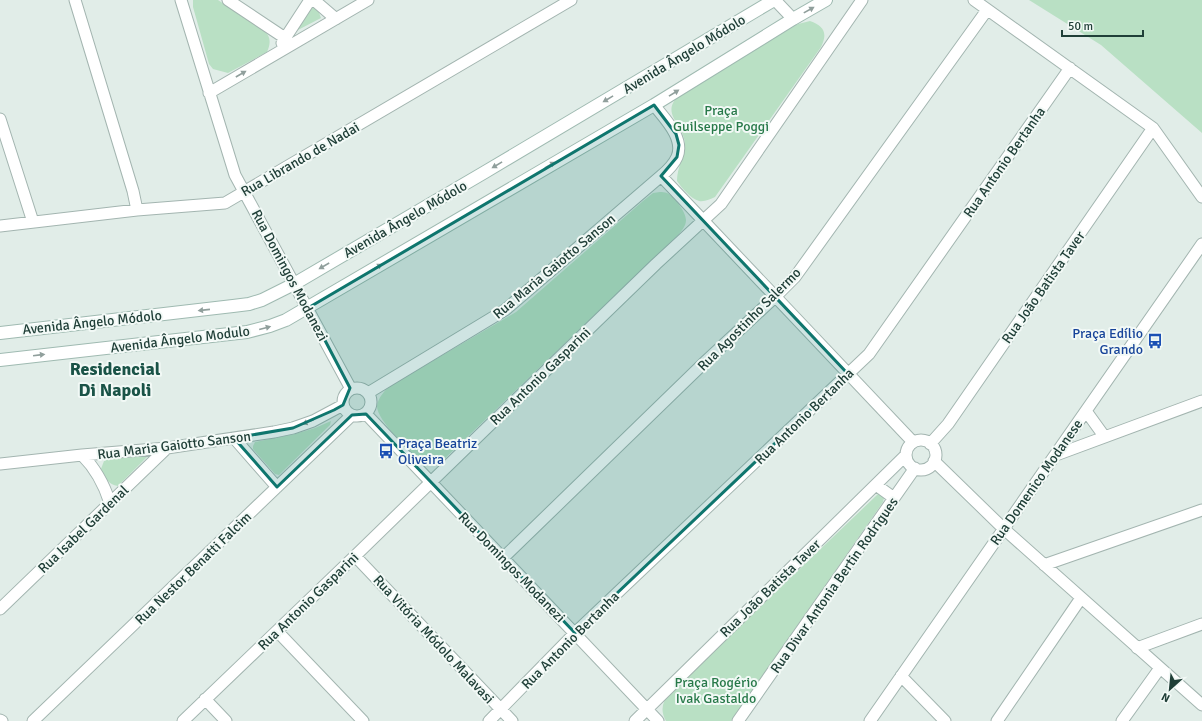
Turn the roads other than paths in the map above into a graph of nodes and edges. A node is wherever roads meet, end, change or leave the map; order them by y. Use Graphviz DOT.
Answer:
graph roads {
  1 [pos="74,0"];
  2 [pos="181,0"];
  3 [pos="228,0"];
  4 [pos="310,0"];
  5 [pos="314,0"];
  6 [pos="368,0"];
  7 [pos="571,0"];
  8 [pos="775,0"];
  9 [pos="826,0"];
  10 [pos="862,0"];
  11 [pos="974,0"];
  12 [pos="987,10"];
  13 [pos="336,19"];
  14 [pos="793,19"];
  15 [pos="285,38"];
  16 [pos="274,55"];
  17 [pos="1070,68"];
  18 [pos="209,93"];
  19 [pos="654,105"];
  20 [pos="0,119"];
  21 [pos="1153,128"];
  22 [pos="662,176"];
  23 [pos="245,192"];
  24 [pos="1202,197"];
  25 [pos="137,210"];
  26 [pos="703,220"];
  27 [pos="33,222"];
  28 [pos="0,226"];
  29 [pos="1202,244"];
  30 [pos="294,284"];
  31 [pos="775,297"];
  32 [pos="308,308"];
  33 [pos="0,333"];
  34 [pos="0,360"];
  35 [pos="848,374"];
  36 [pos="351,389"];
  37 [pos="368,392"];
  38 [pos="1202,401"];
  39 [pos="343,405"];
  40 [pos="1086,411"];
  41 [pos="366,414"];
  42 [pos="352,416"];
  43 [pos="1104,436"];
  44 [pos="234,438"];
  45 [pos="913,442"];
  46 [pos="930,444"];
  47 [pos="167,448"];
  48 [pos="1056,454"];
  49 [pos="82,455"];
  50 [pos="906,455"];
  51 [pos="934,461"];
  52 [pos="0,464"];
  53 [pos="915,468"];
  54 [pos="431,482"];
  55 [pos="876,485"];
  56 [pos="277,487"];
  57 [pos="894,498"];
  58 [pos="110,503"];
  59 [pos="1202,510"];
  60 [pos="1004,529"];
  61 [pos="356,556"];
  62 [pos="503,558"];
  63 [pos="1044,565"];
  64 [pos="1081,598"];
  65 [pos="0,609"];
  66 [pos="1202,624"];
  67 [pos="277,631"];
  68 [pos="575,633"];
  69 [pos="1137,648"];
  70 [pos="1160,668"];
  71 [pos="902,676"];
  72 [pos="205,700"];
  73 [pos="1202,705"];
  74 [pos="501,709"];
  75 [pos="647,709"];
  76 [pos="33,721"];
  77 [pos="183,721"];
  78 [pos="226,721"];
  79 [pos="363,721"];
  80 [pos="489,721"];
  81 [pos="512,721"];
  82 [pos="635,721"];
  83 [pos="658,721"];
  84 [pos="738,721"];
  85 [pos="870,721"];
  86 [pos="945,721"];
  87 [pos="997,721"];
  88 [pos="1122,721"];
  1 -- 25 [label="street"];
  2 -- 18 [label="street, Rua Domingos Modanezi"];
  3 -- 15 [label="street"];
  4 -- 15 [label="street"];
  5 -- 13 [label="street"];
  6 -- 13 [label="street"];
  7 -- 23 [label="street, Rua Librando de Nadai"];
  8 -- 14 [label="street"];
  8 -- 30 [label="street, Avenida Ângelo Módolo, one-way"];
  14 -- 9 [label="street, Avenida Ângelo Módolo, one-way"];
  10 -- 26 [label="street, Rua Antonio Gasparini"];
  11 -- 12 [label="street"];
  12 -- 17 [label="street"];
  12 -- 31 [label="street, Rua Agostinho Salermo"];
  13 -- 16 [label="street"];
  19 -- 14 [label="street, Avenida Ângelo Módolo, one-way"];
  15 -- 16 [label="street"];
  18 -- 16 [label="street, one-way"];
  17 -- 21 [label="street"];
  17 -- 35 [label="street, Rua Antonio Bertanha"];
  18 -- 23 [label="street, Rua Domingos Modanezi"];
  19 -- 22 [label="street, Rua Maria Gaiotto Sanson"];
  32 -- 19 [label="street, Avenida Ângelo Módolo, one-way"];
  20 -- 27 [label="street"];
  21 -- 24 [label="street"];
  21 -- 46 [label="street, Rua João Batista Taver"];
  22 -- 26 [label="street"];
  22 -- 37 [label="street, Rua Maria Gaiotto Sanson"];
  23 -- 25 [label="street, Rua Librando de Nadai"];
  23 -- 30 [label="street, Rua Domingos Modanezi"];
  25 -- 27 [label="street, Rua Librando de Nadai"];
  26 -- 31 [label="street"];
  26 -- 54 [label="street, Rua Antonio Gasparini"];
  27 -- 28 [label="street, Rua Librando de Nadai"];
  29 -- 40 [label="street, Rua Domenico Modanese"];
  30 -- 32 [label="street, Rua Domingos Modanezi"];
  30 -- 33 [label="street, Avenida Ângelo Módolo, one-way"];
  31 -- 35 [label="street"];
  31 -- 62 [label="street, Rua Agostinho Salermo"];
  34 -- 32 [label="street, Avenida Ângelo Modulo, one-way"];
  32 -- 36 [label="street, Rua Domingos Modanezi"];
  35 -- 45 [label="street"];
  35 -- 68 [label="street, Rua Antonio Bertanha"];
  36 -- 37 [label="street"];
  36 -- 39 [label="street"];
  37 -- 41 [label="street"];
  38 -- 43 [label="street"];
  39 -- 42 [label="street"];
  39 -- 44 [label="street, Rua Maria Gaiotto Sanson, one-way"];
  40 -- 43 [label="street"];
  40 -- 48 [label="street, Rua Domenico Modanese"];
  41 -- 42 [label="street"];
  41 -- 54 [label="street, Rua Domingos Modanezi"];
  42 -- 56 [label="street, Rua Nestor Benatti Falcim"];
  43 -- 48 [label="street"];
  44 -- 47 [label="street, Rua Maria Gaiotto Sanson"];
  44 -- 56 [label="street"];
  45 -- 46 [label="street"];
  45 -- 50 [label="street"];
  46 -- 51 [label="street"];
  47 -- 49 [label="street, Rua Maria Gaiotto Sanson"];
  47 -- 58 [label="street, Rua Isabel Gardenal"];
  48 -- 60 [label="street, Rua Domenico Modanese"];
  49 -- 52 [label="street, Rua Maria Gaiotto Sanson"];
  49 -- 58 [label="street"];
  50 -- 53 [label="street"];
  50 -- 55 [label="street, Rua João Batista Taver"];
  51 -- 53 [label="street"];
  51 -- 60 [label="street"];
  53 -- 57 [label="street, Rua Divar Antonia Bertin Rodrigues"];
  54 -- 61 [label="street, Rua Antonio Gasparini"];
  54 -- 62 [label="street, Rua Domingos Modanezi"];
  55 -- 57 [label="street"];
  55 -- 75 [label="street, Rua João Batista Taver"];
  56 -- 76 [label="street, Rua Nestor Benatti Falcim"];
  57 -- 84 [label="street, Rua Divar Antonia Bertin Rodrigues"];
  58 -- 65 [label="street, Rua Isabel Gardenal"];
  59 -- 63 [label="street"];
  60 -- 63 [label="street"];
  60 -- 71 [label="street, Rua Domenico Modanese"];
  61 -- 67 [label="street, Rua Antonio Gasparini"];
  61 -- 74 [label="street, Rua Vitória Módolo Malavasi"];
  62 -- 68 [label="street, Rua Domingos Modanezi"];
  63 -- 64 [label="street"];
  64 -- 69 [label="street"];
  64 -- 87 [label="street"];
  66 -- 69 [label="street"];
  67 -- 72 [label="street, Rua Antonio Gasparini"];
  67 -- 79 [label="street"];
  68 -- 74 [label="street, Rua Antonio Bertanha"];
  68 -- 75 [label="street, Rua Domingos Modanezi"];
  69 -- 70 [label="street"];
  70 -- 73 [label="street"];
  70 -- 88 [label="street"];
  71 -- 85 [label="street, Rua Domenico Modanese"];
  71 -- 86 [label="street"];
  72 -- 77 [label="street, Rua Antonio Gasparini"];
  72 -- 78 [label="street"];
  74 -- 80 [label="street, Rua Antonio Bertanha"];
  74 -- 81 [label="street, Rua Vitória Módolo Malavasi"];
  75 -- 82 [label="street, Rua João Batista Taver"];
  75 -- 83 [label="street, Rua Domingos Modanezi"];
}
